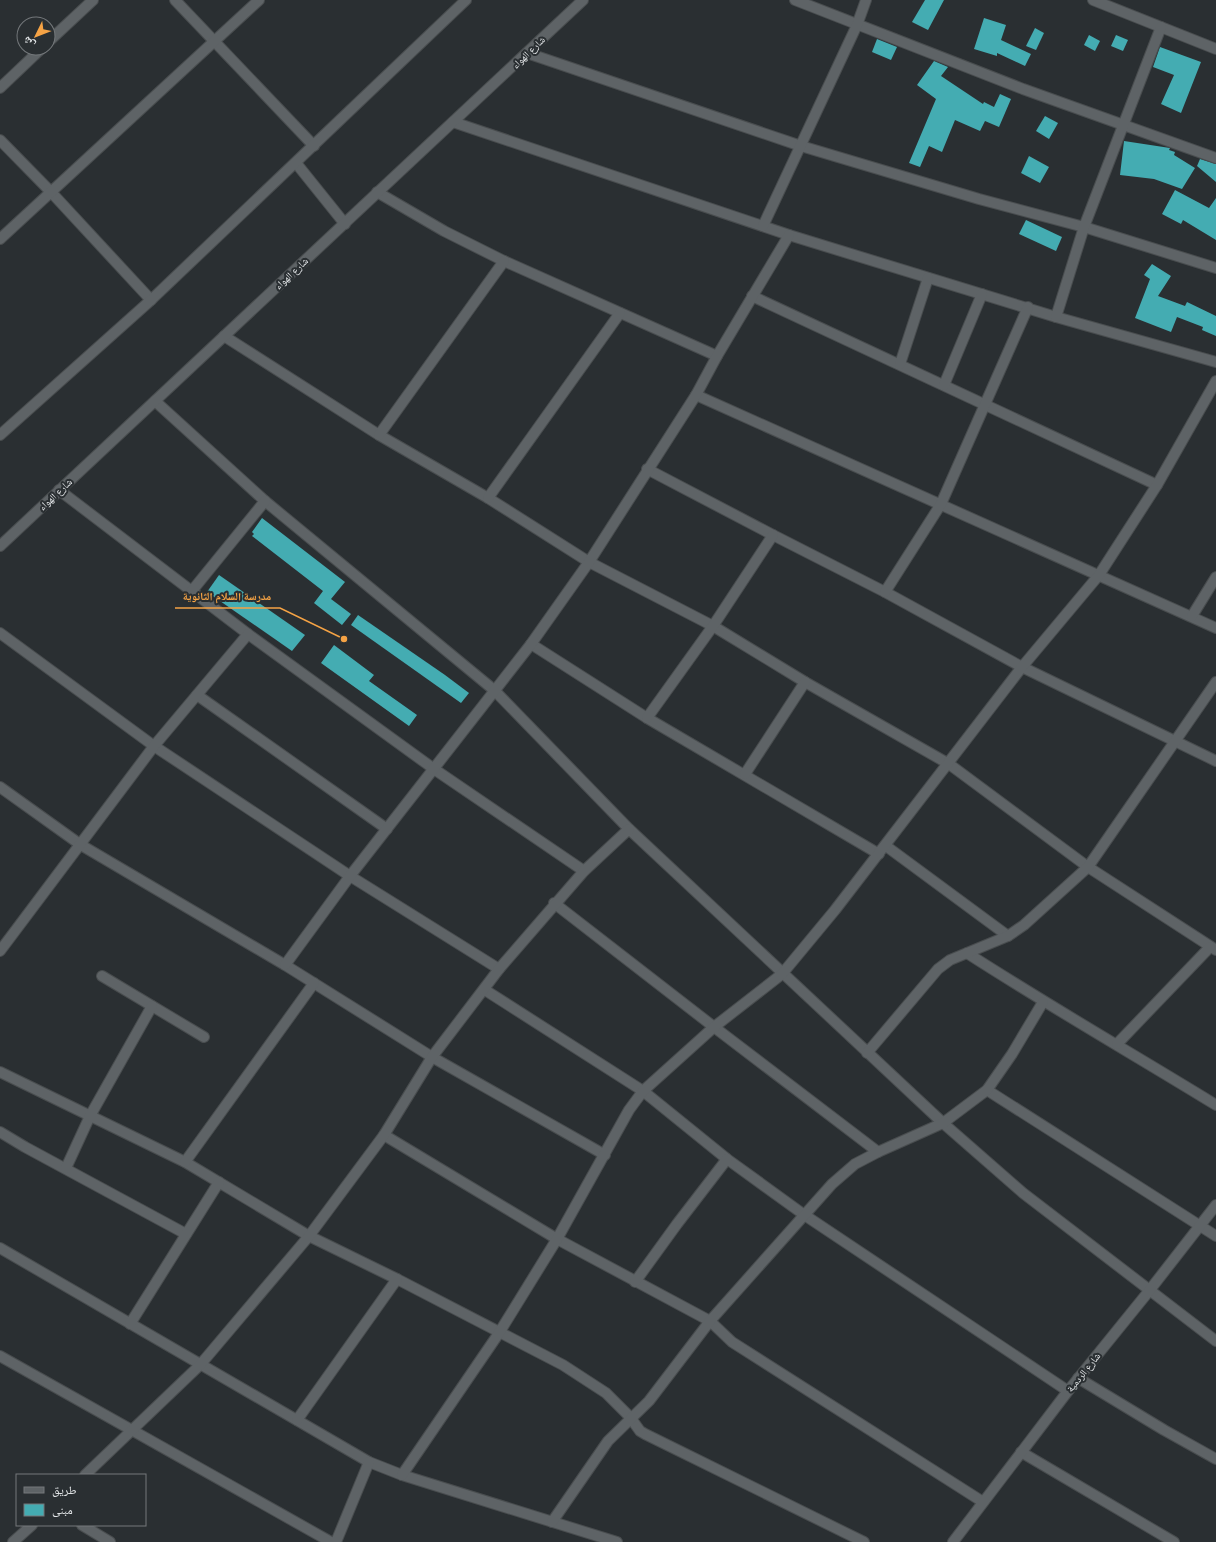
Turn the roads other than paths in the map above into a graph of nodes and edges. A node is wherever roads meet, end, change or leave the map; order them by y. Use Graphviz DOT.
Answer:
graph roads {
  1 [pos="93,0"];
  2 [pos="175,0"];
  3 [pos="259,0"];
  4 [pos="466,0"];
  5 [pos="583,0"];
  6 [pos="795,0"];
  7 [pos="866,0"];
  8 [pos="1093,0"];
  9 [pos="857,25"];
  10 [pos="1161,27"];
  11 [pos="56,35"];
  12 [pos="215,41"];
  13 [pos="1216,49"];
  14 [pos="527,53"];
  15 [pos="34,56"];
  16 [pos="0,88"];
  17 [pos="453,122"];
  18 [pos="1123,124"];
  19 [pos="0,140"];
  20 [pos="314,146"];
  21 [pos="801,146"];
  22 [pos="1216,158"];
  23 [pos="296,163"];
  24 [pos="51,192"];
  25 [pos="377,192"];
  26 [pos="345,224"];
  27 [pos="763,226"];
  28 [pos="1084,227"];
  29 [pos="789,235"];
  30 [pos="0,240"];
  31 [pos="504,261"];
  32 [pos="1216,268"];
  33 [pos="928,278"];
  34 [pos="982,294"];
  35 [pos="752,296"];
  36 [pos="151,300"];
  37 [pos="1028,307"];
  38 [pos="620,313"];
  39 [pos="1056,317"];
  40 [pos="224,336"];
  41 [pos="717,356"];
  42 [pos="1216,362"];
  43 [pos="900,364"];
  44 [pos="1216,381"];
  45 [pos="944,385"];
  46 [pos="696,395"];
  47 [pos="155,401"];
  48 [pos="985,404"];
  49 [pos="0,435"];
  50 [pos="379,435"];
  51 [pos="647,469"];
  52 [pos="1157,485"];
  53 [pos="59,490"];
  54 [pos="488,498"];
  55 [pos="265,501"];
  56 [pos="941,504"];
  57 [pos="773,535"];
  58 [pos="0,546"];
  59 [pos="589,562"];
  60 [pos="1099,575"];
  61 [pos="1216,577"];
  62 [pos="191,592"];
  63 [pos="885,592"];
  64 [pos="1192,616"];
  65 [pos="713,626"];
  66 [pos="1216,628"];
  67 [pos="0,633"];
  68 [pos="248,634"];
  69 [pos="531,644"];
  70 [pos="1022,667"];
  71 [pos="805,682"];
  72 [pos="1216,682"];
  73 [pos="494,690"];
  74 [pos="197,694"];
  75 [pos="647,718"];
  76 [pos="1177,741"];
  77 [pos="154,746"];
  78 [pos="1216,761"];
  79 [pos="949,764"];
  80 [pos="434,769"];
  81 [pos="744,774"];
  82 [pos="0,787"];
  83 [pos="387,829"];
  84 [pos="630,829"];
  85 [pos="81,845"];
  86 [pos="882,850"];
  87 [pos="1088,867"];
  88 [pos="584,871"];
  89 [pos="350,876"];
  90 [pos="554,903"];
  91 [pos="1008,936"];
  92 [pos="1,946"];
  93 [pos="1213,948"];
  94 [pos="967,953"];
  95 [pos="285,965"];
  96 [pos="499,969"];
  97 [pos="782,974"];
  98 [pos="102,976"];
  99 [pos="314,983"];
  100 [pos="485,990"];
  101 [pos="1043,1002"];
  102 [pos="152,1006"];
  103 [pos="714,1027"];
  104 [pos="204,1037"];
  105 [pos="1117,1044"];
  106 [pos="867,1053"];
  107 [pos="432,1057"];
  108 [pos="0,1072"];
  109 [pos="987,1090"];
  110 [pos="643,1091"];
  111 [pos="1216,1105"];
  112 [pos="90,1116"];
  113 [pos="943,1123"];
  114 [pos="0,1132"];
  115 [pos="384,1135"];
  116 [pos="878,1152"];
  117 [pos="605,1155"];
  118 [pos="727,1160"];
  119 [pos="185,1162"];
  120 [pos="66,1168"];
  121 [pos="220,1182"];
  122 [pos="1216,1204"];
  123 [pos="804,1214"];
  124 [pos="1199,1226"];
  125 [pos="186,1234"];
  126 [pos="309,1236"];
  127 [pos="1216,1236"];
  128 [pos="557,1239"];
  129 [pos="0,1248"];
  130 [pos="397,1279"];
  131 [pos="635,1282"];
  132 [pos="1149,1291"];
  133 [pos="710,1321"];
  134 [pos="130,1324"];
  135 [pos="499,1333"];
  136 [pos="1216,1341"];
  137 [pos="1,1359"];
  138 [pos="200,1365"];
  139 [pos="1078,1378"];
  140 [pos="1068,1391"];
  141 [pos="630,1417"];
  142 [pos="297,1420"];
  143 [pos="130,1430"];
  144 [pos="1021,1452"];
  145 [pos="1216,1459"];
  146 [pos="369,1462"];
  147 [pos="86,1474"];
  148 [pos="402,1475"];
  149 [pos="983,1502"];
  150 [pos="552,1522"];
  151 [pos="31,1526"];
  152 [pos="84,1526"];
  153 [pos="13,1542"];
  154 [pos="110,1542"];
  155 [pos="331,1542"];
  156 [pos="336,1542"];
  157 [pos="617,1542"];
  158 [pos="864,1542"];
  159 [pos="955,1542"];
  160 [pos="1174,1542"];
  1 -- 11 [label="street"];
  2 -- 12 [label="street"];
  3 -- 12 [label="street"];
  4 -- 20 [label="street"];
  5 -- 14 [label="street, شارع الهواء"];
  6 -- 9 [label="street"];
  7 -- 9 [label="street"];
  8 -- 10 [label="street"];
  9 -- 18 [label="street"];
  9 -- 21 [label="street"];
  10 -- 13 [label="street"];
  10 -- 18 [label="street"];
  12 -- 20 [label="street"];
  12 -- 24 [label="street"];
  14 -- 17 [label="street, شارع الهواء"];
  14 -- 21 [label="street"];
  15 -- 16 [label="street"];
  17 -- 25 [label="street, شارع الهواء"];
  17 -- 27 [label="street"];
  18 -- 22 [label="street"];
  18 -- 28 [label="street"];
  19 -- 24 [label="street"];
  20 -- 23 [label="street"];
  21 -- 27 [label="street"];
  21 -- 28 [label="street"];
  23 -- 26 [label="street"];
  23 -- 36 [label="street"];
  24 -- 30 [label="street"];
  24 -- 36 [label="street"];
  25 -- 26 [label="street, شارع الهواء"];
  25 -- 31 [label="street"];
  26 -- 40 [label="street, شارع الهواء"];
  27 -- 29 [label="street"];
  28 -- 32 [label="street"];
  28 -- 39 [label="street"];
  29 -- 33 [label="street"];
  29 -- 35 [label="street"];
  31 -- 38 [label="street"];
  31 -- 50 [label="street"];
  33 -- 34 [label="street"];
  33 -- 43 [label="street"];
  34 -- 37 [label="street"];
  34 -- 45 [label="street"];
  35 -- 41 [label="street"];
  35 -- 43 [label="street"];
  36 -- 49 [label="street"];
  37 -- 39 [label="street"];
  37 -- 48 [label="street"];
  38 -- 41 [label="street"];
  38 -- 54 [label="street"];
  39 -- 42 [label="street"];
  40 -- 47 [label="street, شارع الهواء"];
  40 -- 50 [label="street"];
  41 -- 46 [label="street"];
  43 -- 45 [label="street"];
  44 -- 52 [label="street"];
  45 -- 48 [label="street"];
  46 -- 51 [label="street"];
  46 -- 56 [label="street"];
  47 -- 53 [label="street, شارع الهواء"];
  47 -- 55 [label="street"];
  48 -- 52 [label="street"];
  48 -- 56 [label="street"];
  50 -- 54 [label="street"];
  51 -- 57 [label="street"];
  51 -- 59 [label="street"];
  52 -- 60 [label="street"];
  53 -- 58 [label="street, شارع الهواء"];
  53 -- 62 [label="street"];
  54 -- 59 [label="street"];
  55 -- 62 [label="street"];
  55 -- 73 [label="street"];
  56 -- 60 [label="street"];
  56 -- 63 [label="street"];
  57 -- 63 [label="street"];
  57 -- 65 [label="street"];
  59 -- 65 [label="street"];
  59 -- 69 [label="street"];
  60 -- 64 [label="street"];
  60 -- 70 [label="street"];
  61 -- 64 [label="street"];
  62 -- 68 [label="street"];
  63 -- 70 [label="street"];
  64 -- 66 [label="street"];
  65 -- 71 [label="street"];
  65 -- 75 [label="street"];
  67 -- 77 [label="street"];
  68 -- 74 [label="street"];
  68 -- 80 [label="street"];
  69 -- 73 [label="street"];
  69 -- 75 [label="street"];
  70 -- 76 [label="street"];
  70 -- 79 [label="street"];
  71 -- 79 [label="street"];
  71 -- 81 [label="street"];
  72 -- 76 [label="street"];
  73 -- 80 [label="street"];
  73 -- 84 [label="street"];
  74 -- 77 [label="street"];
  74 -- 83 [label="street"];
  75 -- 81 [label="street"];
  76 -- 78 [label="street"];
  76 -- 87 [label="street"];
  77 -- 85 [label="street"];
  77 -- 89 [label="street"];
  79 -- 86 [label="street"];
  79 -- 87 [label="street"];
  80 -- 83 [label="street"];
  80 -- 88 [label="street"];
  81 -- 86 [label="street"];
  82 -- 85 [label="street"];
  83 -- 89 [label="street"];
  84 -- 88 [label="street"];
  84 -- 97 [label="street"];
  85 -- 92 [label="street"];
  85 -- 95 [label="street"];
  86 -- 91 [label="street"];
  86 -- 97 [label="street"];
  87 -- 91 [label="street"];
  87 -- 93 [label="street"];
  88 -- 90 [label="street"];
  89 -- 95 [label="street"];
  89 -- 96 [label="street"];
  90 -- 96 [label="street"];
  90 -- 103 [label="street"];
  91 -- 94 [label="street"];
  93 -- 105 [label="street"];
  94 -- 101 [label="street"];
  94 -- 106 [label="street"];
  95 -- 99 [label="street"];
  96 -- 100 [label="street"];
  97 -- 103 [label="street"];
  97 -- 106 [label="street"];
  98 -- 102 [label="street"];
  99 -- 107 [label="street"];
  99 -- 119 [label="street"];
  100 -- 107 [label="street"];
  100 -- 110 [label="street"];
  101 -- 105 [label="street"];
  101 -- 109 [label="street"];
  102 -- 104 [label="street"];
  102 -- 112 [label="street"];
  103 -- 110 [label="street"];
  103 -- 116 [label="street"];
  105 -- 111 [label="street"];
  106 -- 113 [label="street"];
  107 -- 115 [label="street"];
  107 -- 117 [label="street"];
  108 -- 112 [label="street"];
  109 -- 113 [label="street"];
  109 -- 124 [label="street"];
  110 -- 117 [label="street"];
  110 -- 118 [label="street"];
  112 -- 119 [label="street"];
  112 -- 120 [label="street"];
  113 -- 116 [label="street"];
  113 -- 132 [label="street"];
  114 -- 120 [label="street"];
  115 -- 126 [label="street"];
  115 -- 128 [label="street"];
  116 -- 123 [label="street"];
  117 -- 128 [label="street"];
  118 -- 123 [label="street"];
  118 -- 131 [label="street"];
  119 -- 121 [label="street"];
  120 -- 125 [label="street"];
  121 -- 125 [label="street"];
  121 -- 126 [label="street"];
  122 -- 124 [label="street, شارع الردمية"];
  123 -- 133 [label="street"];
  123 -- 140 [label="street"];
  124 -- 127 [label="street"];
  124 -- 132 [label="street, شارع الردمية"];
  125 -- 134 [label="street"];
  126 -- 130 [label="street"];
  126 -- 138 [label="street"];
  128 -- 131 [label="street"];
  128 -- 135 [label="street"];
  129 -- 134 [label="street"];
  130 -- 135 [label="street"];
  130 -- 142 [label="street"];
  131 -- 133 [label="street"];
  132 -- 136 [label="street"];
  132 -- 139 [label="street, شارع الردمية"];
  133 -- 141 [label="street"];
  133 -- 149 [label="street"];
  134 -- 138 [label="street"];
  135 -- 141 [label="street"];
  135 -- 148 [label="street"];
  137 -- 143 [label="street"];
  138 -- 142 [label="street"];
  138 -- 143 [label="street"];
  139 -- 140 [label="street, شارع الردمية"];
  139 -- 145 [label="street"];
  140 -- 144 [label="street, شارع الردمية"];
  141 -- 150 [label="street"];
  141 -- 158 [label="street"];
  142 -- 146 [label="street"];
  143 -- 147 [label="street"];
  143 -- 155 [label="street"];
  144 -- 149 [label="street, شارع الردمية"];
  144 -- 160 [label="street"];
  146 -- 148 [label="street"];
  146 -- 156 [label="street"];
  148 -- 150 [label="street"];
  149 -- 159 [label="street, شارع الردمية"];
  150 -- 157 [label="street"];
  151 -- 153 [label="street"];
  152 -- 154 [label="street"];
}
